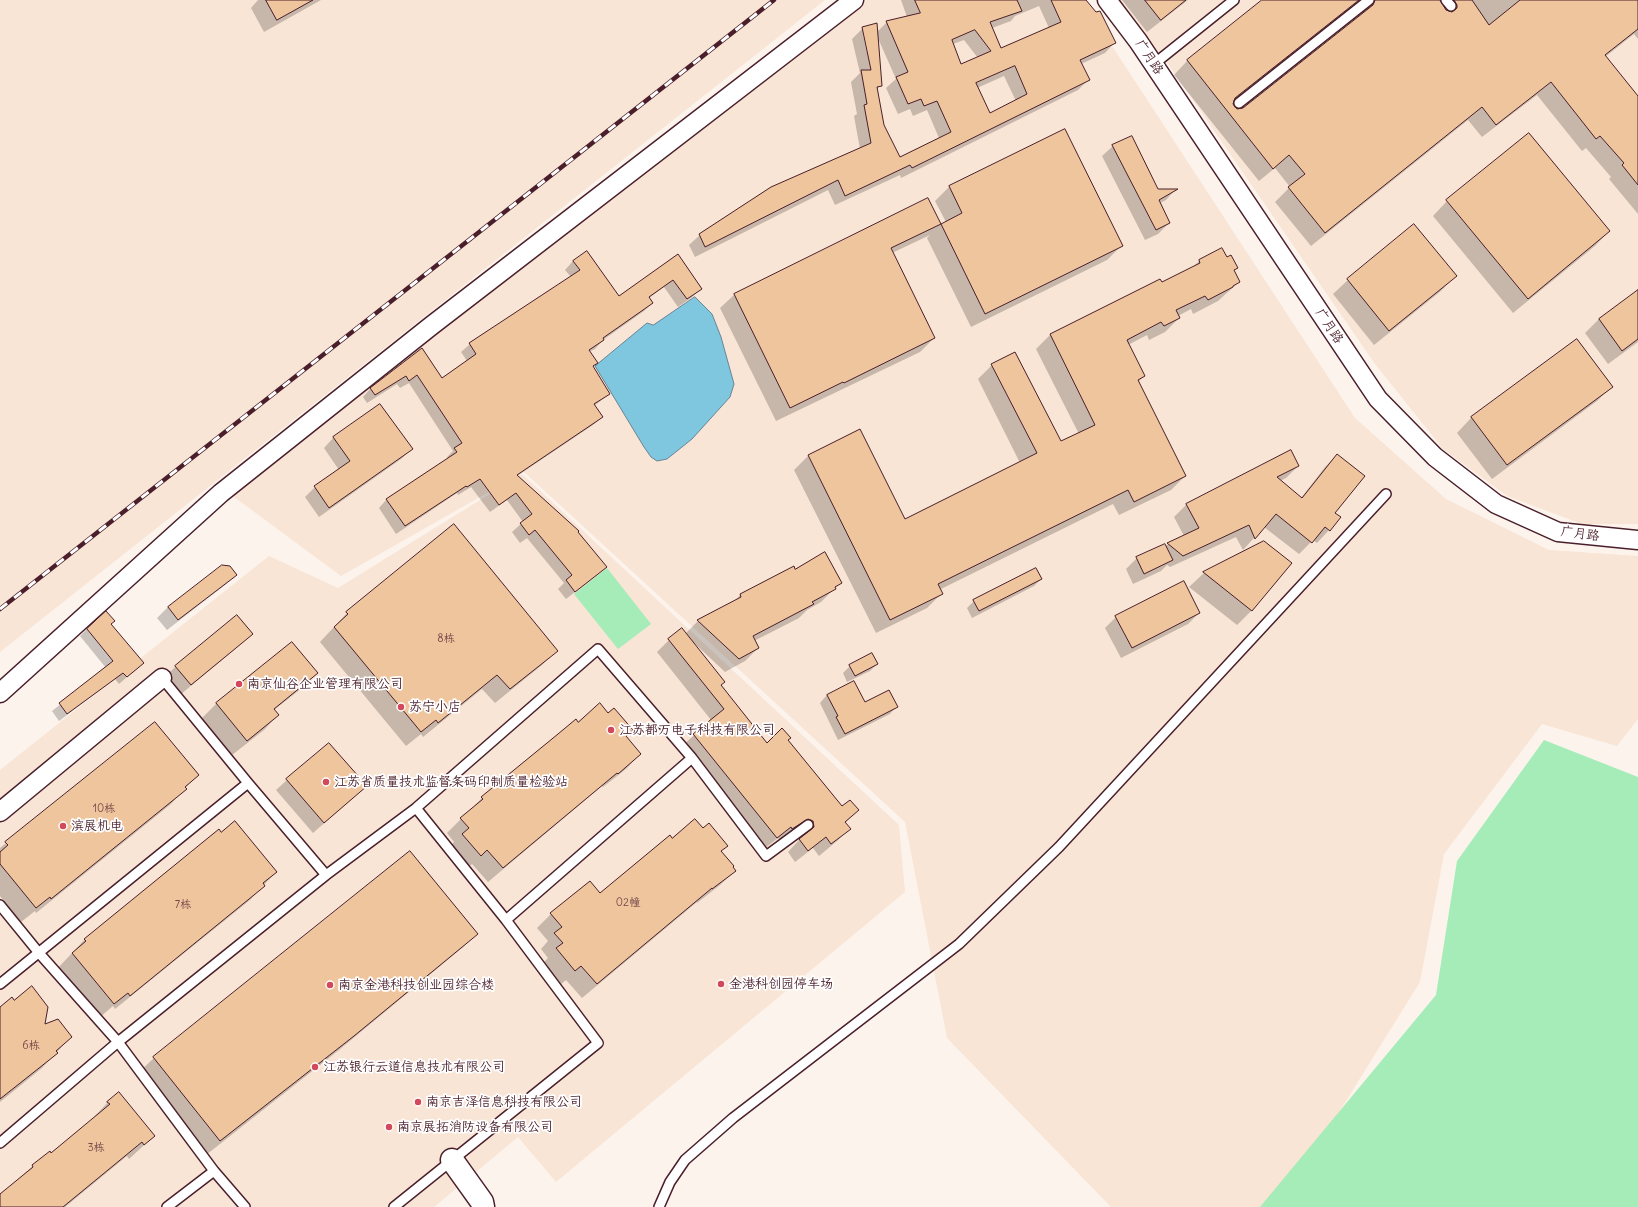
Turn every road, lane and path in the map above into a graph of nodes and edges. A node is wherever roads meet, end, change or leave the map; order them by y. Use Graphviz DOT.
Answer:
graph roads {
  1 [pos="854,0"];
  2 [pos="1107,0"];
  3 [pos="1234,0"];
  4 [pos="1369,0"];
  5 [pos="1154,64"];
  6 [pos="1239,103"];
  7 [pos="1386,494"];
  8 [pos="1638,540"];
  9 [pos="162,678"];
  10 [pos="0,692"];
  11 [pos="692,758"];
  12 [pos="248,783"];
  13 [pos="416,808"];
  14 [pos="0,812"];
  15 [pos="808,825"];
  16 [pos="326,875"];
  17 [pos="0,905"];
  18 [pos="506,920"];
  19 [pos="39,953"];
  20 [pos="0,984"];
  21 [pos="118,1042"];
  22 [pos="0,1144"];
  23 [pos="452,1160"];
  24 [pos="214,1170"];
  25 [pos="479,1205"];
  26 [pos="168,1207"];
  27 [pos="245,1207"];
  28 [pos="394,1207"];
  29 [pos="660,1207"];
  1 -- 10 [label="street"];
  2 -- 5 [label="street, 广月路"];
  3 -- 5 [label="lane"];
  4 -- 6 [label="lane"];
  5 -- 8 [label="street, 广月路"];
  7 -- 29 [label="lane"];
  9 -- 12 [label="lane"];
  9 -- 14 [label="street"];
  11 -- 13 [label="lane"];
  11 -- 15 [label="lane"];
  11 -- 18 [label="lane"];
  12 -- 16 [label="lane"];
  12 -- 19 [label="lane"];
  13 -- 16 [label="lane"];
  13 -- 18 [label="lane"];
  16 -- 21 [label="lane"];
  17 -- 19 [label="lane"];
  18 -- 23 [label="lane"];
  19 -- 20 [label="lane"];
  19 -- 21 [label="lane"];
  21 -- 22 [label="lane"];
  21 -- 24 [label="lane"];
  23 -- 25 [label="street"];
  23 -- 28 [label="lane"];
  24 -- 26 [label="lane"];
  24 -- 27 [label="lane"];
}
